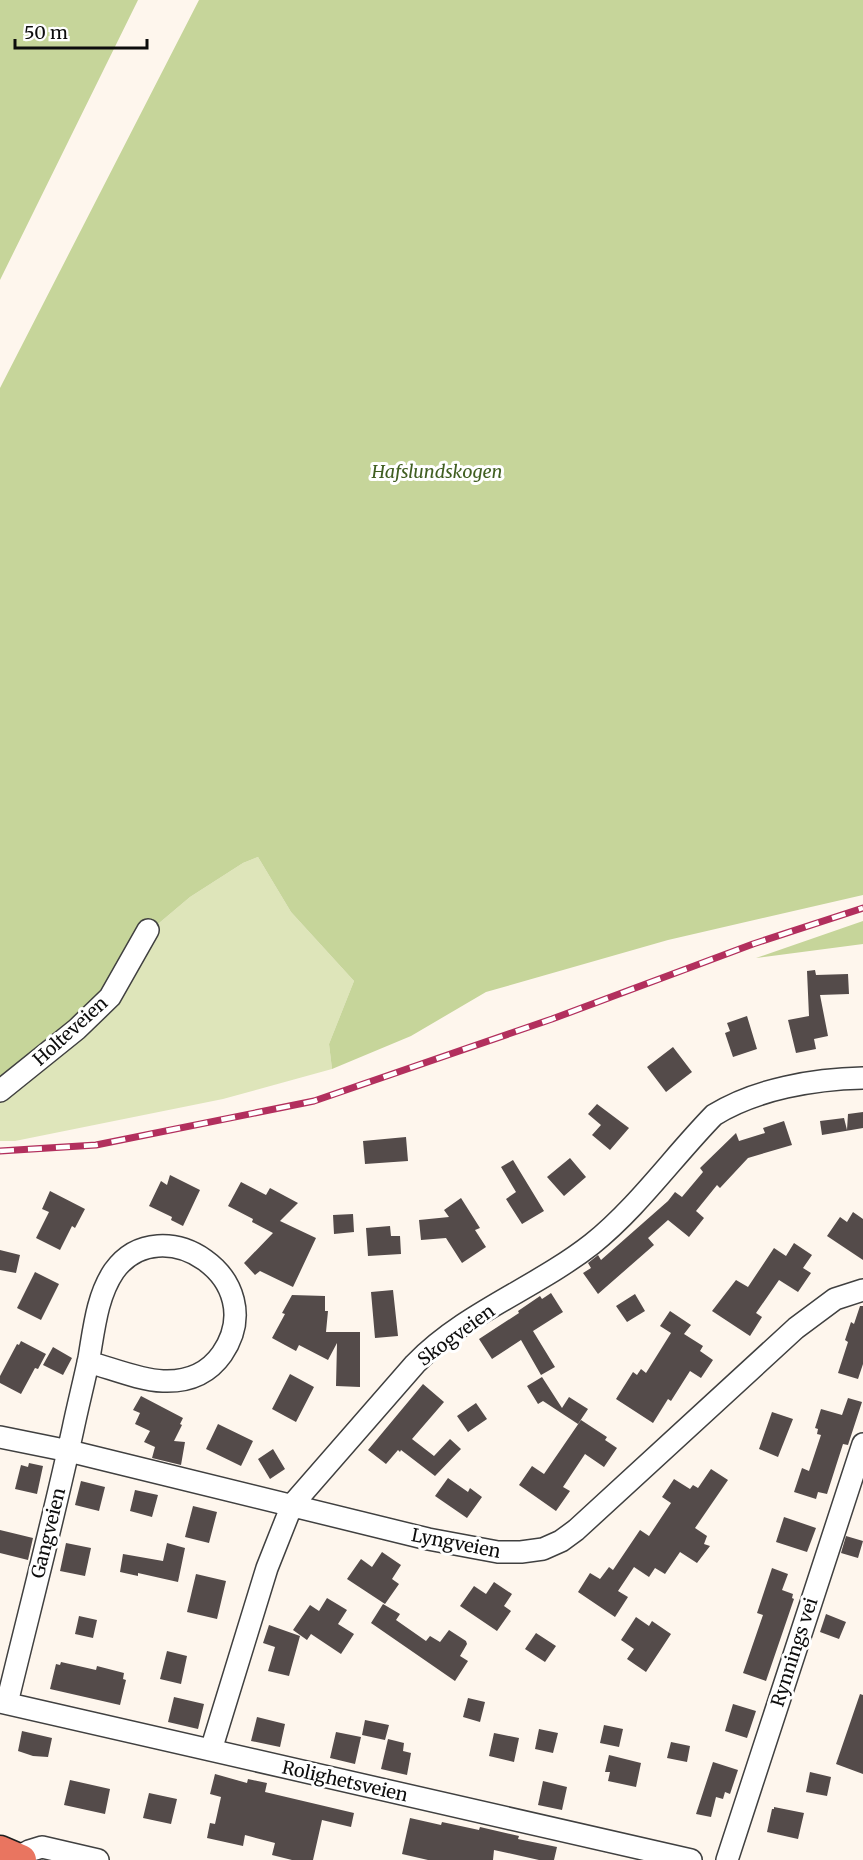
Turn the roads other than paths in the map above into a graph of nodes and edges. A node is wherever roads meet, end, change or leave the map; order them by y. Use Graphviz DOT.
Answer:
graph roads {
  1 [pos="148,930"];
  2 [pos="863,1078"];
  3 [pos="0,1091"];
  4 [pos="863,1290"];
  5 [pos="88,1362"];
  6 [pos="0,1437"];
  7 [pos="863,1444"];
  8 [pos="69,1451"];
  9 [pos="292,1505"];
  10 [pos="3,1702"];
  11 [pos="211,1750"];
  12 [pos="20,1854"];
  13 [pos="98,1860"];
  14 [pos="691,1860"];
  15 [pos="727,1860"];
  1 -- 3 [label="street, Holteveien"];
  2 -- 9 [label="street, Skogveien"];
  4 -- 9 [label="street, Lyngveien"];
  5 -- 5 [label="street, Gangveien"];
  5 -- 8 [label="street, Gangveien"];
  6 -- 8 [label="street, Lyngveien"];
  7 -- 15 [label="street, Rynnings vei"];
  8 -- 9 [label="street, Lyngveien"];
  8 -- 10 [label="street, Gangveien"];
  9 -- 11 [label="street, Skogveien"];
  10 -- 11 [label="street, Rolighetsveien"];
  11 -- 14 [label="street, Rolighetsveien"];
  12 -- 13 [label="street"];
}
